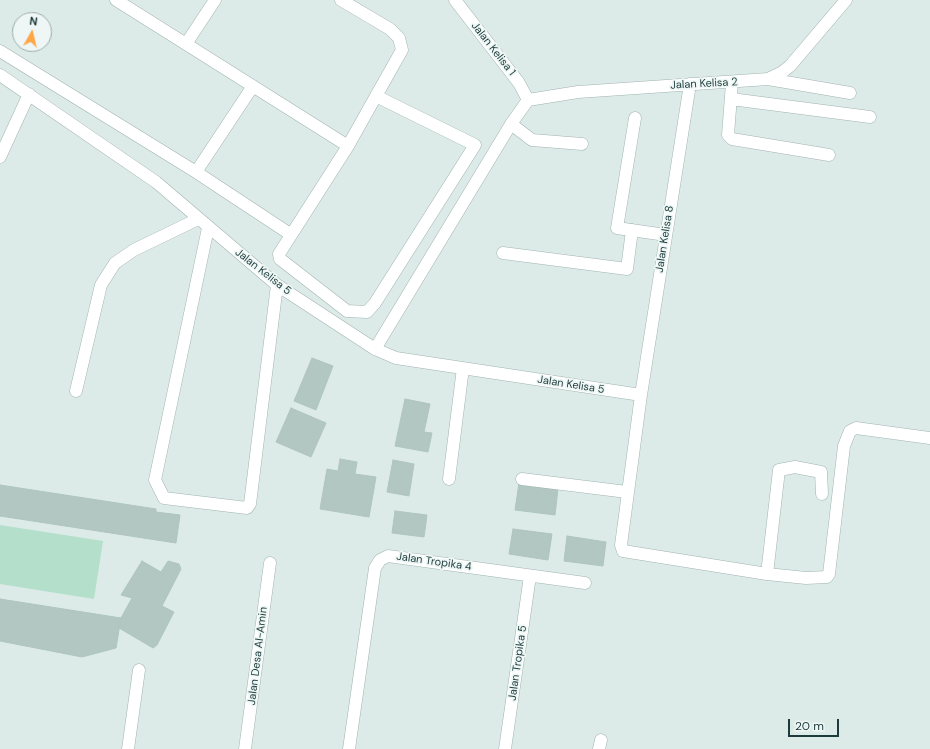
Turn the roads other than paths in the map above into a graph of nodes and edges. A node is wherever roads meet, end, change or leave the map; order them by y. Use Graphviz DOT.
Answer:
graph roads {
  1 [pos="116,0"];
  2 [pos="215,0"];
  3 [pos="341,0"];
  4 [pos="455,0"];
  5 [pos="846,0"];
  6 [pos="186,44"];
  7 [pos="0,52"];
  8 [pos="0,75"];
  9 [pos="768,79"];
  10 [pos="732,83"];
  11 [pos="690,84"];
  12 [pos="253,86"];
  13 [pos="850,93"];
  14 [pos="29,94"];
  15 [pos="376,96"];
  16 [pos="731,99"];
  17 [pos="528,100"];
  18 [pos="870,117"];
  19 [pos="635,118"];
  20 [pos="511,124"];
  21 [pos="582,144"];
  22 [pos="348,146"];
  23 [pos="829,155"];
  24 [pos="0,157"];
  25 [pos="196,172"];
  26 [pos="198,219"];
  27 [pos="208,228"];
  28 [pos="632,230"];
  29 [pos="290,234"];
  30 [pos="666,235"];
  31 [pos="503,253"];
  32 [pos="277,285"];
  33 [pos="375,349"];
  34 [pos="463,368"];
  35 [pos="76,391"];
  36 [pos="641,395"];
  37 [pos="930,438"];
  38 [pos="449,479"];
  39 [pos="522,479"];
  40 [pos="628,492"];
  41 [pos="822,494"];
  42 [pos="270,563"];
  43 [pos="767,574"];
  44 [pos="530,576"];
  45 [pos="585,583"];
  46 [pos="139,670"];
  47 [pos="128,749"];
  48 [pos="245,749"];
  49 [pos="349,749"];
  50 [pos="505,749"];
  1 -- 6 [label="street"];
  2 -- 6 [label="street"];
  3 -- 15 [label="street"];
  4 -- 17 [label="street, Jalan Kelisa 1"];
  5 -- 9 [label="street, Jalan Kelisa 2"];
  6 -- 12 [label="street"];
  7 -- 25 [label="street"];
  8 -- 14 [label="street, Jalan Kelisa 5"];
  9 -- 10 [label="street, Jalan Kelisa 2"];
  9 -- 13 [label="street"];
  10 -- 11 [label="street, Jalan Kelisa 2"];
  10 -- 16 [label="street"];
  11 -- 17 [label="street, Jalan Kelisa 2"];
  11 -- 30 [label="street, Jalan Kelisa 8"];
  12 -- 22 [label="street"];
  12 -- 25 [label="street"];
  14 -- 24 [label="street"];
  14 -- 26 [label="street, Jalan Kelisa 5"];
  15 -- 22 [label="street"];
  15 -- 29 [label="street"];
  16 -- 18 [label="street"];
  16 -- 23 [label="street"];
  17 -- 20 [label="street"];
  19 -- 28 [label="street"];
  20 -- 21 [label="street"];
  20 -- 33 [label="street"];
  22 -- 29 [label="street"];
  25 -- 29 [label="street"];
  26 -- 27 [label="street, Jalan Kelisa 5"];
  26 -- 35 [label="street"];
  27 -- 32 [label="street, Jalan Kelisa 5"];
  27 -- 32 [label="street"];
  28 -- 30 [label="street"];
  28 -- 31 [label="street"];
  30 -- 36 [label="street, Jalan Kelisa 8"];
  32 -- 33 [label="street, Jalan Kelisa 5"];
  33 -- 34 [label="street, Jalan Kelisa 5"];
  34 -- 36 [label="street, Jalan Kelisa 5"];
  34 -- 38 [label="street"];
  36 -- 40 [label="street"];
  37 -- 43 [label="street"];
  39 -- 40 [label="street"];
  40 -- 43 [label="street"];
  41 -- 43 [label="street"];
  42 -- 48 [label="street, Jalan Desa Al-Amin"];
  44 -- 45 [label="street, Jalan Tropika 4"];
  44 -- 49 [label="street, Jalan Tropika 4"];
  44 -- 50 [label="street, Jalan Tropika 5"];
  46 -- 47 [label="street"];
}
